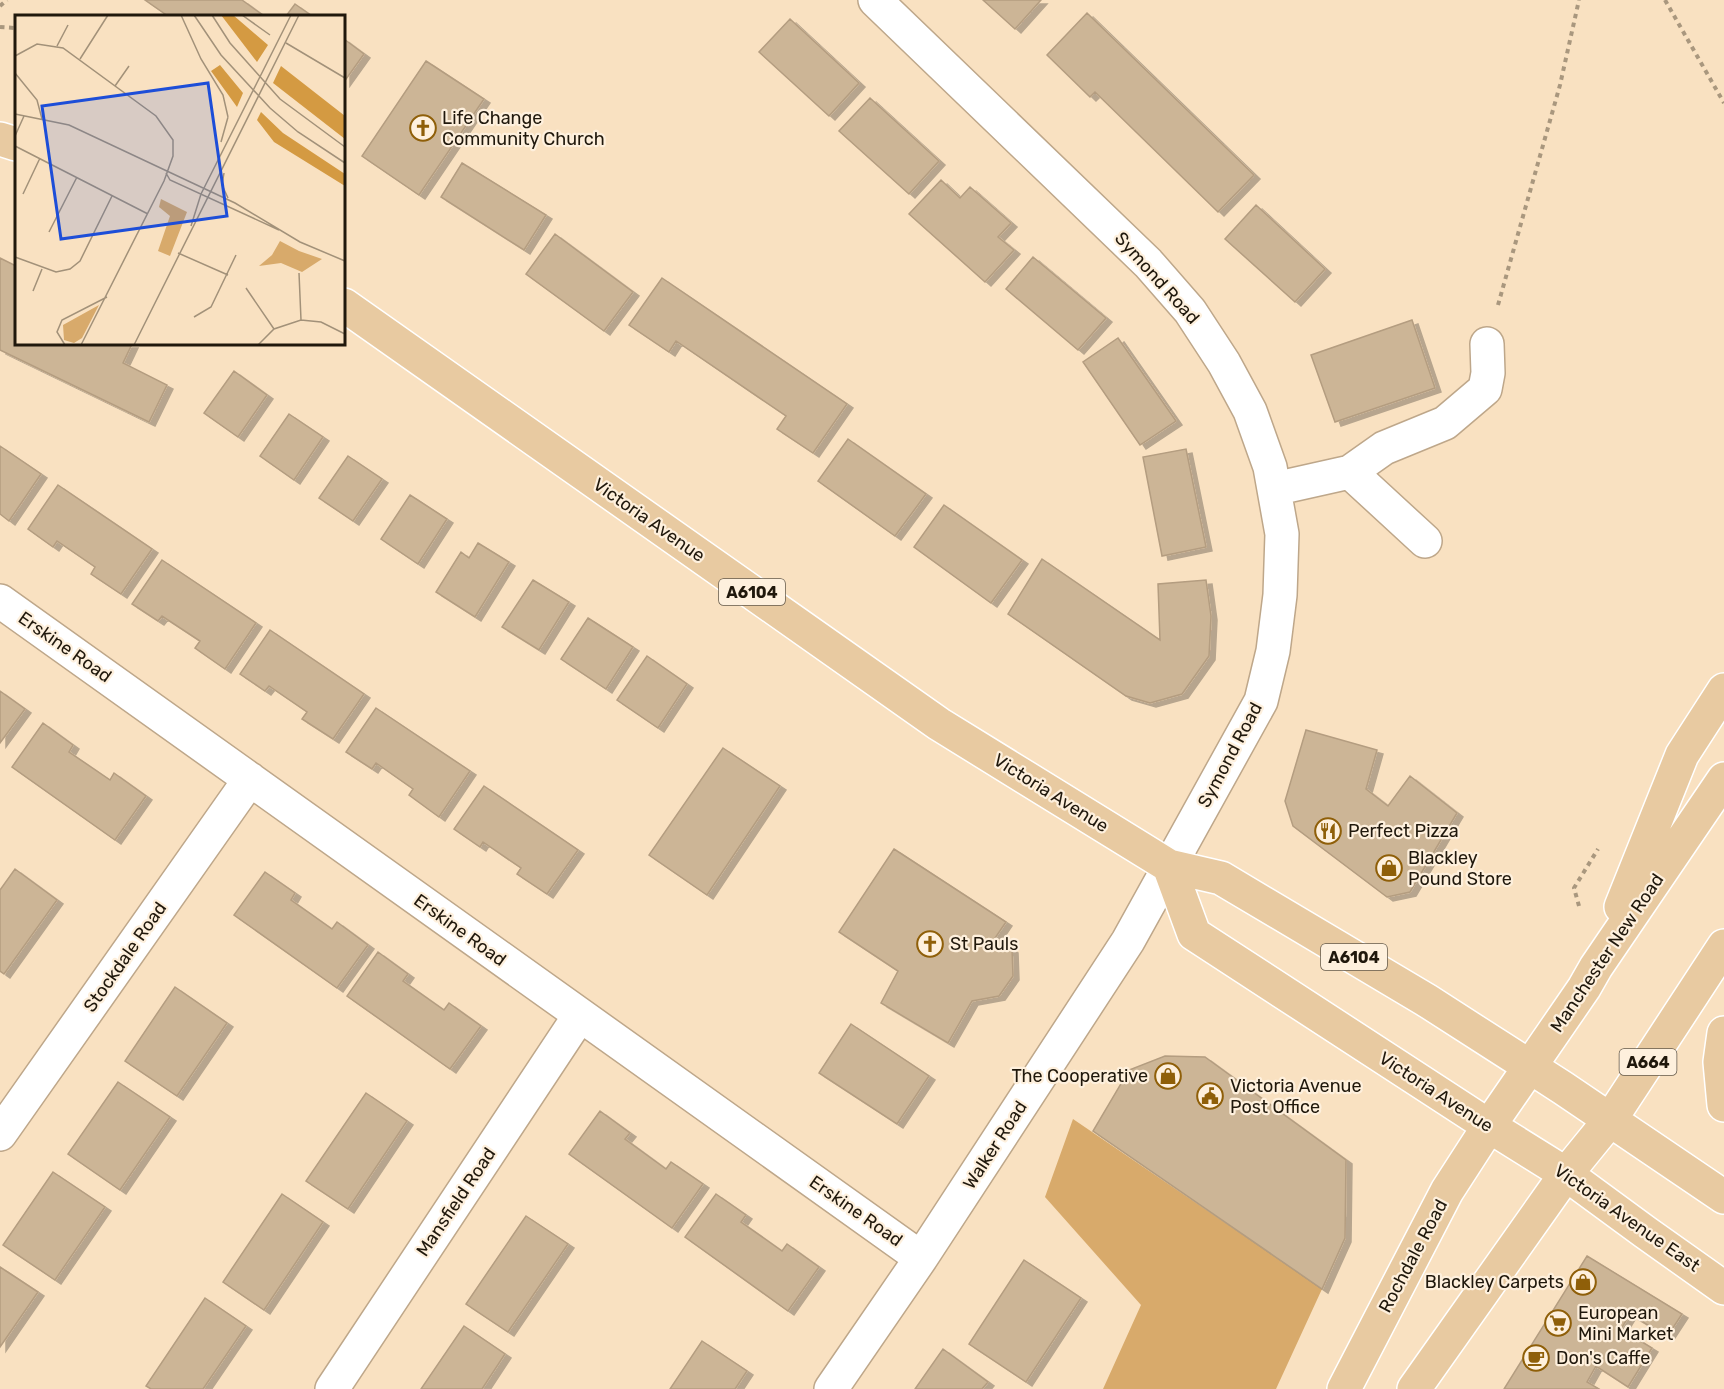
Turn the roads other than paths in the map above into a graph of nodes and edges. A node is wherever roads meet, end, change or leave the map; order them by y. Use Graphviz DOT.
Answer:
graph roads {
  1 [pos="875,0"];
  2 [pos="0,139"];
  3 [pos="15,144"];
  4 [pos="345,306"];
  5 [pos="1487,344"];
  6 [pos="1350,472"];
  7 [pos="1274,489"];
  8 [pos="1425,541"];
  9 [pos="0,601"];
  10 [pos="1724,690"];
  11 [pos="250,779"];
  12 [pos="1724,779"];
  13 [pos="1169,866"];
  14 [pos="1724,946"];
  15 [pos="1596,967"];
  16 [pos="580,1015"];
  17 [pos="1724,1033"];
  18 [pos="1530,1066"];
  19 [pos="1724,1105"];
  20 [pos="1610,1120"];
  21 [pos="1489,1126"];
  22 [pos="0,1134"];
  23 [pos="1528,1150"];
  24 [pos="1566,1174"];
  25 [pos="1724,1197"];
  26 [pos="921,1258"];
  27 [pos="1724,1288"];
  28 [pos="332,1389"];
  29 [pos="831,1389"];
  30 [pos="1344,1389"];
  31 [pos="1414,1389"];
  1 -- 7 [label="street, Symond Road"];
  2 -- 3 [label="main road"];
  4 -- 13 [label="main road, Victoria Avenue / A6104"];
  5 -- 6 [label="street"];
  6 -- 7 [label="street"];
  6 -- 8 [label="street"];
  7 -- 13 [label="street, Symond Road"];
  9 -- 11 [label="street, Erskine Road"];
  10 -- 15 [label="main road"];
  11 -- 16 [label="street, Erskine Road"];
  11 -- 22 [label="street, Stockdale Road"];
  12 -- 15 [label="main road, Manchester New Road"];
  13 -- 18 [label="main road, Victoria Avenue / A6104"];
  13 -- 21 [label="main road, Victoria Avenue"];
  13 -- 26 [label="street, Walker Road"];
  14 -- 20 [label="main road, A664"];
  15 -- 18 [label="main road, Manchester New Road"];
  16 -- 26 [label="street, Erskine Road"];
  16 -- 28 [label="street, Mansfield Road"];
  17 -- 19 [label="main road"];
  18 -- 20 [label="main road, Victoria Avenue / A6104"];
  18 -- 21 [label="main road, Manchester New Road"];
  20 -- 24 [label="main road, A664"];
  20 -- 25 [label="main road, A6104"];
  21 -- 23 [label="main road, Victoria Avenue"];
  21 -- 30 [label="main road, Rochdale Road"];
  23 -- 24 [label="main road, Victoria Avenue East"];
  24 -- 27 [label="main road, Victoria Avenue East"];
  24 -- 31 [label="main road, A664"];
  26 -- 29 [label="street, Walker Road"];
}
